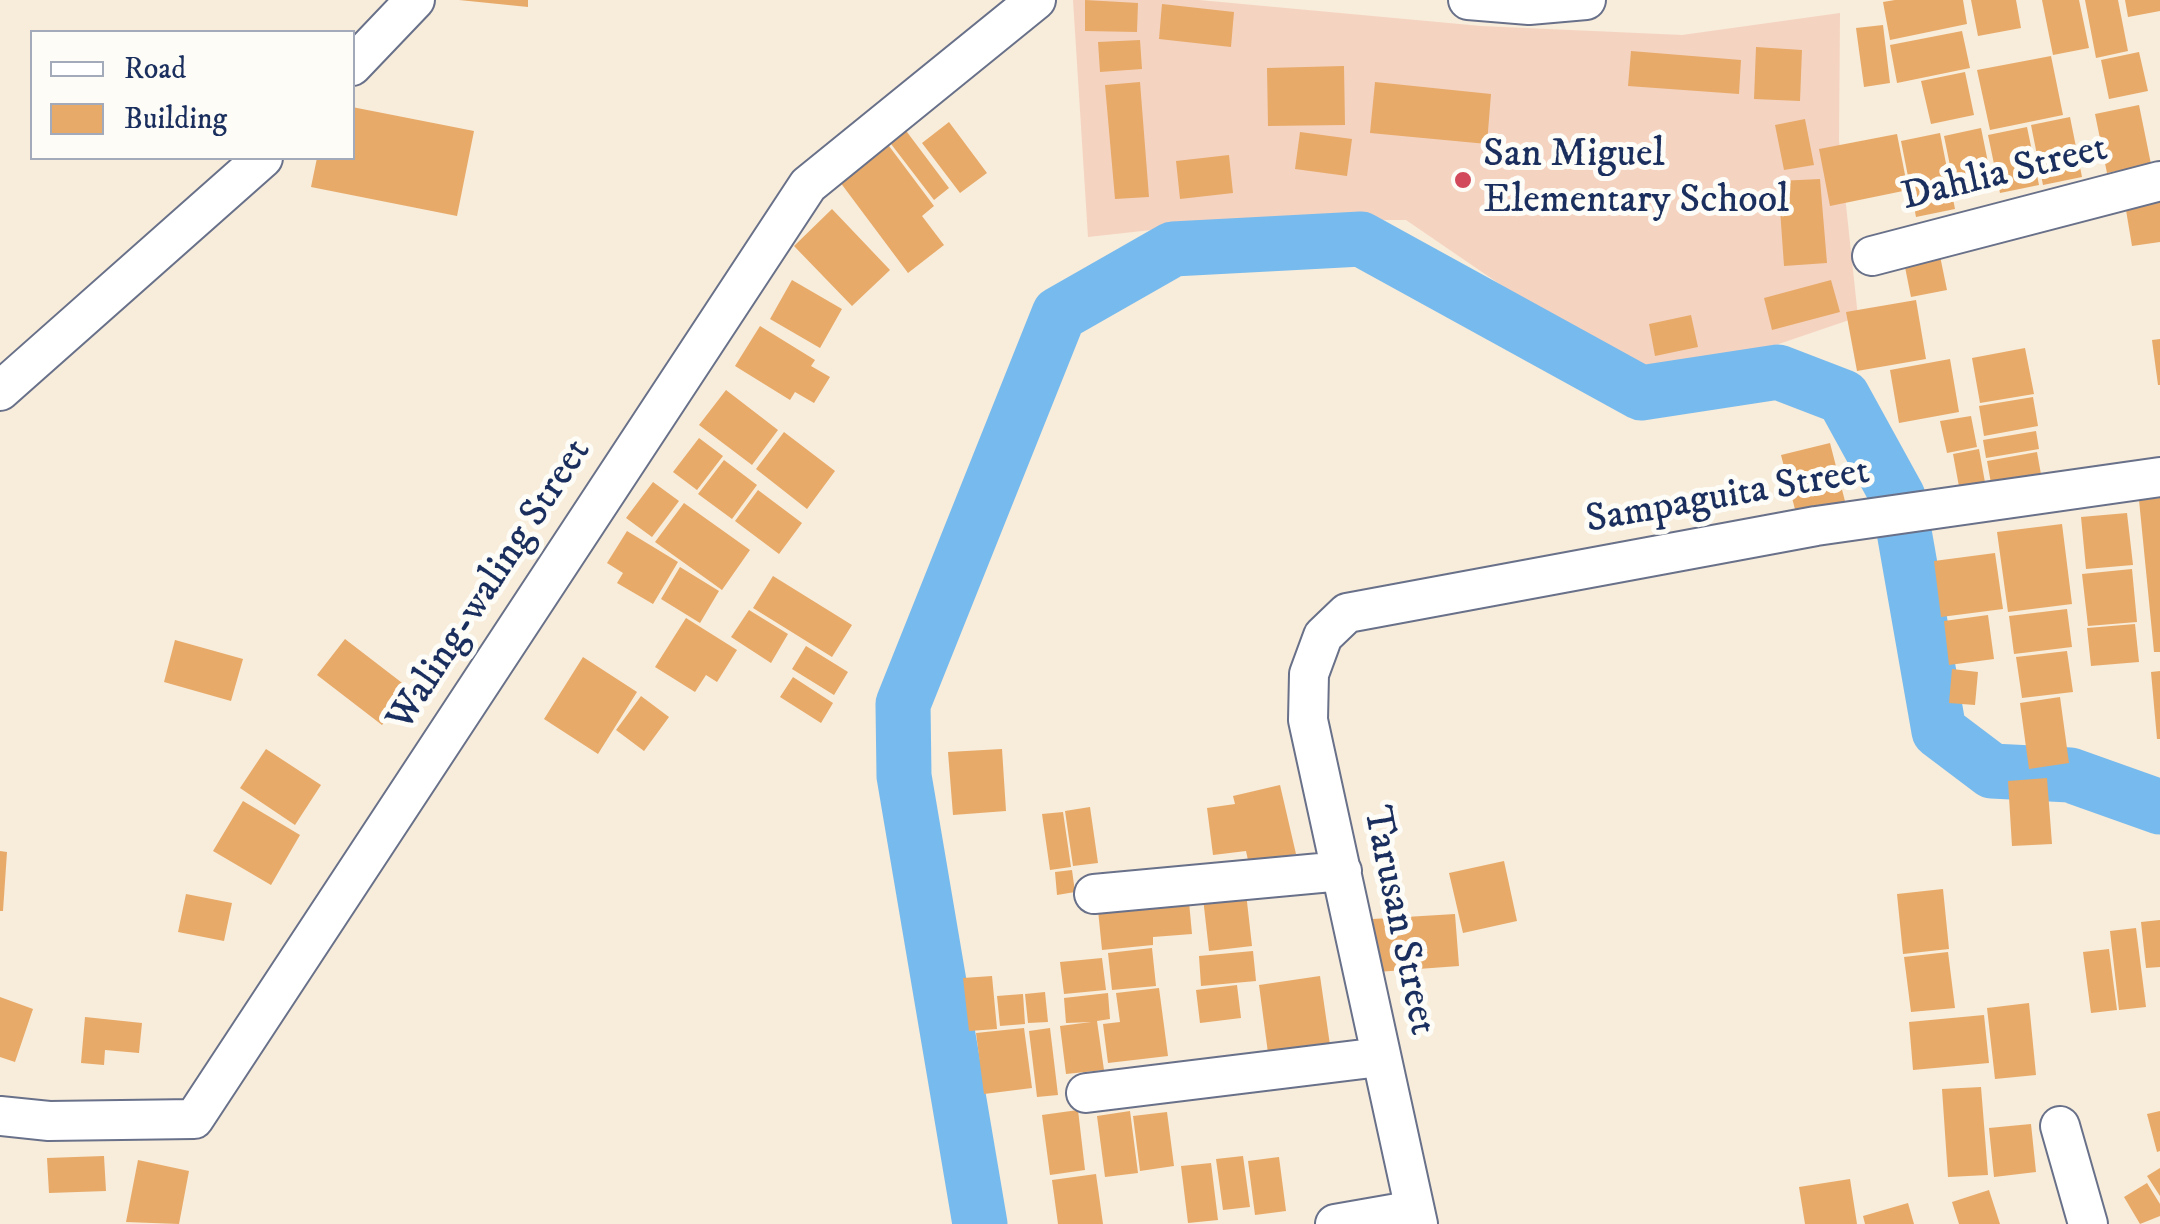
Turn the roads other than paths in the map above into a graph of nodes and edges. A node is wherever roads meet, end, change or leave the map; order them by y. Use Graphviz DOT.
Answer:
graph roads {
  1 [pos="415,0"];
  2 [pos="1036,0"];
  3 [pos="1468,0"];
  4 [pos="1586,0"];
  5 [pos="355,63"];
  6 [pos="261,160"];
  7 [pos="2160,182"];
  8 [pos="1872,256"];
  9 [pos="0,391"];
  10 [pos="2160,477"];
  11 [pos="1323,636"];
  12 [pos="1342,871"];
  13 [pos="1094,894"];
  14 [pos="1380,1058"];
  15 [pos="1086,1094"];
  16 [pos="0,1116"];
  17 [pos="2060,1126"];
  18 [pos="1416,1217"];
  19 [pos="1335,1224"];
  20 [pos="2088,1224"];
  1 -- 5 [label="street"];
  2 -- 16 [label="street, Waling-waling Street"];
  3 -- 4 [label="street"];
  6 -- 9 [label="street"];
  7 -- 8 [label="street, Dahlia Street"];
  10 -- 11 [label="street, Sampaguita Street"];
  11 -- 12 [label="street, Tarusan Street"];
  12 -- 13 [label="street"];
  12 -- 14 [label="street, Tarusan Street"];
  14 -- 15 [label="street"];
  14 -- 18 [label="street, Tarusan Street"];
  17 -- 20 [label="street"];
  18 -- 19 [label="street"];
}
